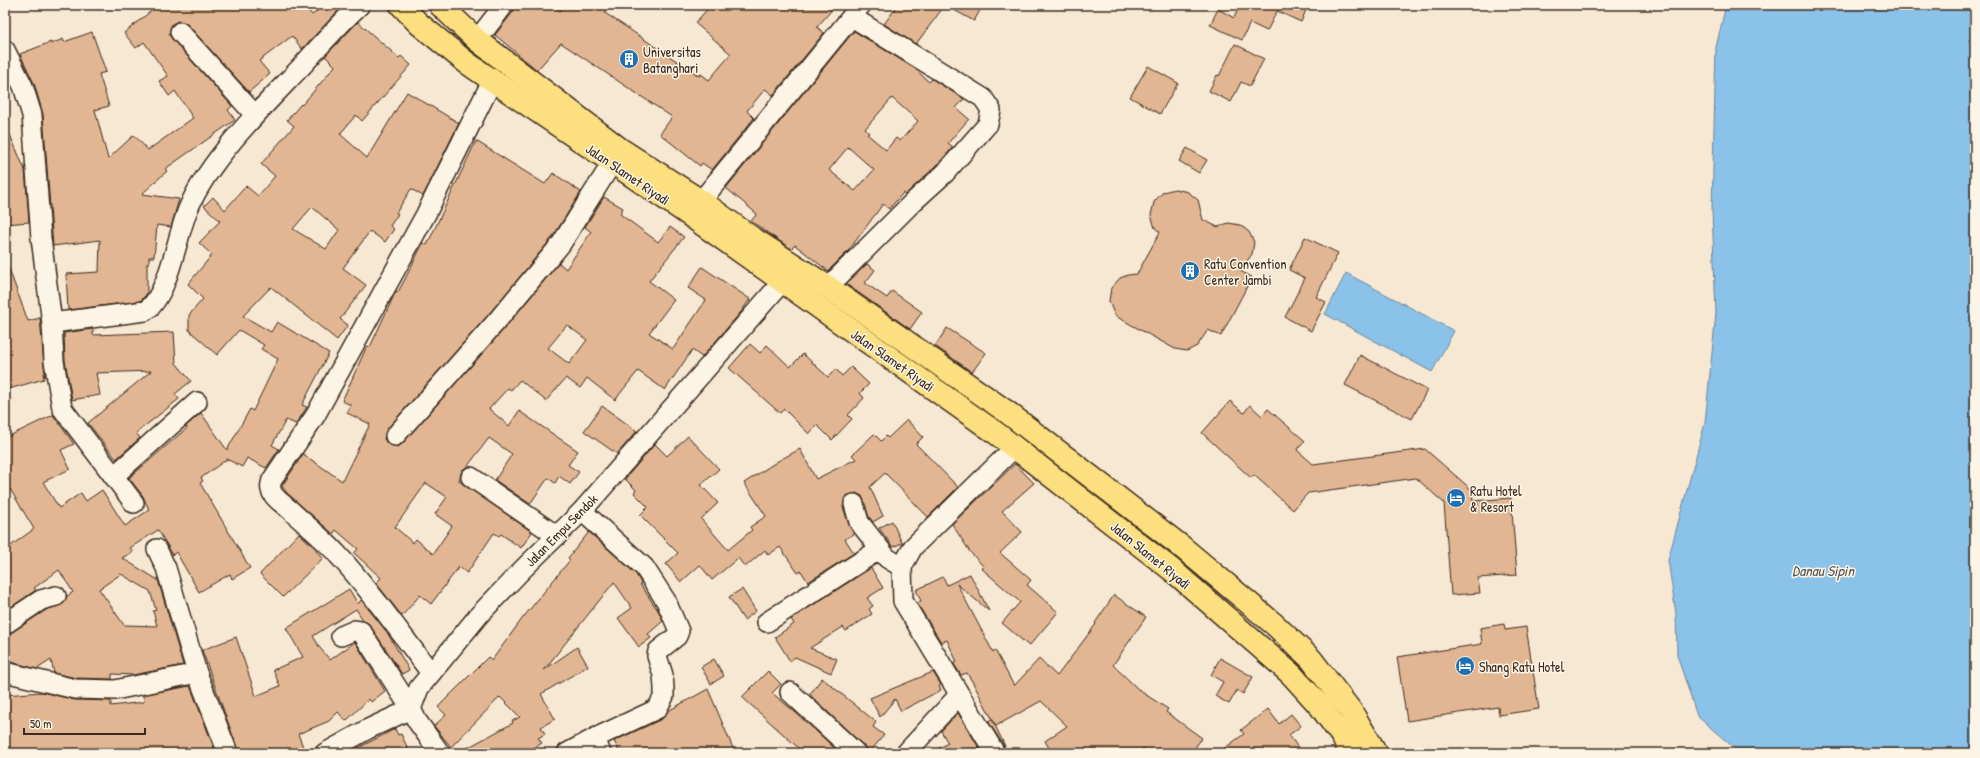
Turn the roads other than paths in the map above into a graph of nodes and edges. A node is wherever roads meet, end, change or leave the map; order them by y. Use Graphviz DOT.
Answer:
graph roads {
  1 [pos="360,5"];
  2 [pos="401,5"];
  3 [pos="440,5"];
  4 [pos="504,5"];
  5 [pos="856,11"];
  6 [pos="180,32"];
  7 [pos="476,40"];
  8 [pos="5,50"];
  9 [pos="492,81"];
  10 [pos="255,115"];
  11 [pos="612,163"];
  12 [pos="701,201"];
  13 [pos="782,282"];
  14 [pos="828,287"];
  15 [pos="52,323"];
  16 [pos="197,402"];
  17 [pos="1007,412"];
  18 [pos="996,433"];
  19 [pos="395,436"];
  20 [pos="1014,448"];
  21 [pos="114,476"];
  22 [pos="471,477"];
  23 [pos="134,503"];
  24 [pos="854,504"];
  25 [pos="582,511"];
  26 [pos="557,536"];
  27 [pos="157,549"];
  28 [pos="880,549"];
  29 [pos="902,567"];
  30 [pos="56,596"];
  31 [pos="767,622"];
  32 [pos="5,624"];
  33 [pos="341,636"];
  34 [pos="5,672"];
  35 [pos="197,673"];
  36 [pos="431,673"];
  37 [pos="790,692"];
  38 [pos="958,695"];
  39 [pos="411,709"];
  40 [pos="598,745"];
  41 [pos="228,753"];
  42 [pos="325,753"];
  43 [pos="440,753"];
  44 [pos="567,753"];
  45 [pos="856,753"];
  46 [pos="906,753"];
  47 [pos="995,753"];
  48 [pos="1351,753"];
  49 [pos="1376,753"];
  1 -- 10 [label="street"];
  2 -- 9 [label="main road, Jalan Slamet Riyadi"];
  3 -- 7 [label="main road, Jalan Slamet Riyadi"];
  4 -- 7 [label="street"];
  5 -- 12 [label="street"];
  5 -- 14 [label="street"];
  6 -- 10 [label="street"];
  7 -- 12 [label="main road, Jalan Slamet Riyadi"];
  8 -- 15 [label="street"];
  9 -- 11 [label="main road, Jalan Slamet Riyadi"];
  9 -- 36 [label="street"];
  10 -- 15 [label="street"];
  11 -- 13 [label="main road, Jalan Slamet Riyadi"];
  11 -- 19 [label="street"];
  12 -- 14 [label="main road, Jalan Slamet Riyadi"];
  13 -- 18 [label="main road, Jalan Slamet Riyadi"];
  13 -- 25 [label="street, Jalan Empu Sendok"];
  14 -- 17 [label="main road, Jalan Slamet Riyadi"];
  15 -- 21 [label="street"];
  16 -- 21 [label="street"];
  17 -- 18 [label="main road"];
  17 -- 49 [label="main road, Jalan Slamet Riyadi"];
  18 -- 20 [label="main road, Jalan Slamet Riyadi"];
  20 -- 29 [label="street"];
  20 -- 48 [label="main road, Jalan Slamet Riyadi"];
  21 -- 23 [label="street"];
  22 -- 26 [label="street"];
  24 -- 28 [label="street"];
  25 -- 26 [label="street, Jalan Empu Sendok"];
  25 -- 40 [label="street"];
  26 -- 36 [label="street, Jalan Empu Sendok"];
  27 -- 35 [label="street"];
  28 -- 29 [label="street"];
  28 -- 31 [label="street"];
  29 -- 38 [label="street"];
  30 -- 32 [label="street"];
  33 -- 39 [label="street"];
  34 -- 35 [label="street"];
  35 -- 41 [label="street"];
  36 -- 39 [label="street, Jalan Empu Sendok"];
  37 -- 45 [label="street"];
  38 -- 46 [label="street"];
  38 -- 47 [label="street"];
  39 -- 42 [label="street"];
  39 -- 43 [label="street"];
  40 -- 44 [label="street"];
}
